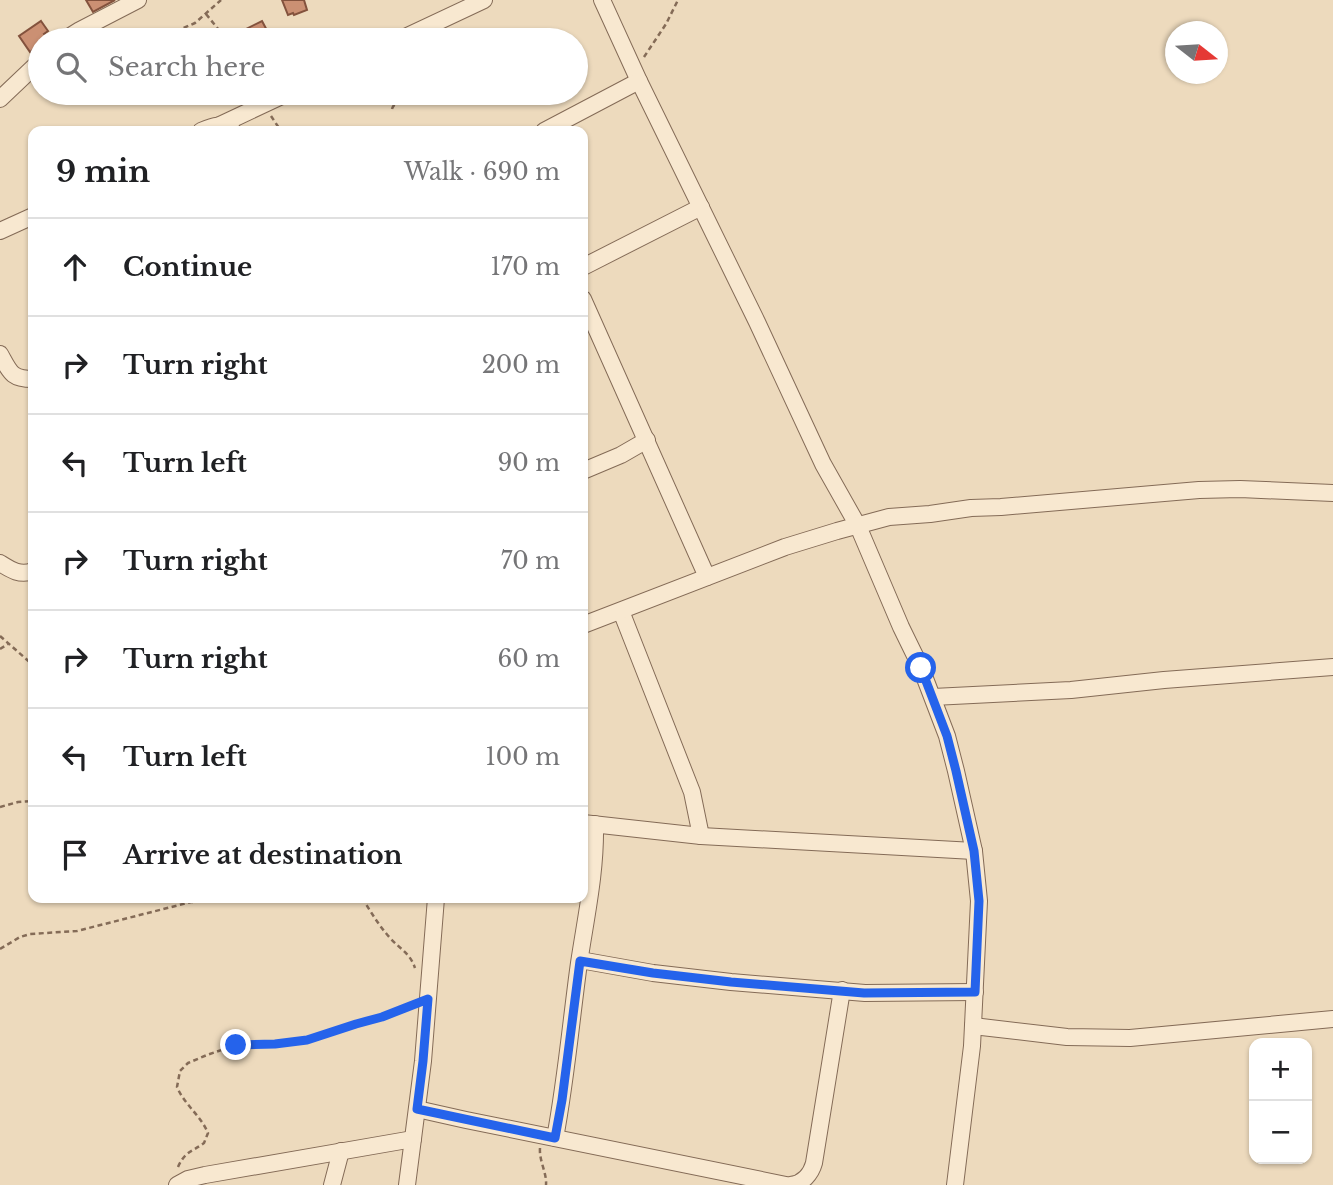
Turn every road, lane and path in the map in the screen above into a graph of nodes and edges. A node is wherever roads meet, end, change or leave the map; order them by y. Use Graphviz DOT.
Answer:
graph roads {
  1 [pos="138,0"];
  2 [pos="220,0"];
  3 [pos="484,0"];
  4 [pos="602,0"];
  5 [pos="678,0"];
  6 [pos="457,5"];
  7 [pos="206,14"];
  8 [pos="84,28"];
  9 [pos="186,28"];
  10 [pos="217,28"];
  11 [pos="419,28"];
  12 [pos="28,72"];
  13 [pos="638,78"];
  14 [pos="0,99"];
  15 [pos="267,105"];
  16 [pos="393,105"];
  17 [pos="392,109"];
  18 [pos="230,126"];
  19 [pos="553,126"];
  20 [pos="701,207"];
  21 [pos="28,218"];
  22 [pos="0,231"];
  23 [pos="588,264"];
  24 [pos="588,310"];
  25 [pos="0,354"];
  26 [pos="5,375"];
  27 [pos="28,379"];
  28 [pos="647,440"];
  29 [pos="588,469"];
  30 [pos="1333,493"];
  31 [pos="858,526"];
  32 [pos="0,564"];
  33 [pos="28,573"];
  34 [pos="707,578"];
  35 [pos="621,611"];
  36 [pos="588,623"];
  37 [pos="0,636"];
  38 [pos="8,644"];
  39 [pos="0,649"];
  40 [pos="28,662"];
  41 [pos="1333,667"];
  42 [pos="933,697"];
  43 [pos="28,801"];
  44 [pos="0,807"];
  45 [pos="589,824"];
  46 [pos="701,836"];
  47 [pos="974,851"];
  48 [pos="187,903"];
  49 [pos="365,903"];
  50 [pos="436,903"];
  51 [pos="0,949"];
  52 [pos="580,961"];
  53 [pos="416,970"];
  54 [pos="842,990"];
  55 [pos="975,992"];
  56 [pos="428,999"];
  57 [pos="1333,1019"];
  58 [pos="973,1026"];
  59 [pos="417,1109"];
  60 [pos="548,1137"];
  61 [pos="413,1139"];
  62 [pos="341,1151"];
  63 [pos="177,1178"];
  64 [pos="332,1185"];
  65 [pos="407,1185"];
  66 [pos="546,1185"];
  67 [pos="788,1185"];
  68 [pos="955,1185"];
  1 -- 8 [label="street"];
  2 -- 7 [label="path"];
  3 -- 6 [label="street"];
  4 -- 13 [label="street"];
  5 -- 13 [label="path"];
  6 -- 11 [label="street"];
  7 -- 9 [label="path"];
  7 -- 10 [label="path"];
  12 -- 14 [label="street"];
  13 -- 19 [label="street"];
  13 -- 20 [label="street"];
  15 -- 18 [label="street"];
  16 -- 17 [label="path"];
  20 -- 23 [label="street"];
  20 -- 31 [label="street"];
  21 -- 22 [label="street"];
  24 -- 28 [label="street"];
  25 -- 26 [label="street"];
  26 -- 27 [label="street"];
  28 -- 29 [label="street"];
  28 -- 34 [label="street"];
  30 -- 31 [label="street"];
  31 -- 34 [label="street"];
  31 -- 42 [label="street"];
  32 -- 33 [label="street"];
  34 -- 35 [label="street"];
  35 -- 36 [label="street"];
  35 -- 46 [label="street"];
  37 -- 38 [label="path"];
  38 -- 39 [label="path"];
  38 -- 40 [label="path"];
  41 -- 42 [label="street"];
  42 -- 47 [label="street"];
  43 -- 44 [label="path"];
  45 -- 46 [label="street"];
  45 -- 52 [label="street"];
  46 -- 47 [label="street"];
  47 -- 55 [label="street"];
  48 -- 51 [label="path"];
  49 -- 53 [label="path"];
  50 -- 56 [label="street"];
  52 -- 54 [label="street"];
  52 -- 60 [label="street"];
  54 -- 55 [label="street"];
  54 -- 67 [label="street"];
  55 -- 58 [label="street"];
  56 -- 59 [label="street"];
  56 -- 63 [label="path"];
  57 -- 58 [label="street"];
  58 -- 68 [label="street"];
  59 -- 60 [label="street"];
  59 -- 61 [label="street"];
  60 -- 66 [label="path"];
  60 -- 67 [label="street"];
  61 -- 62 [label="street"];
  61 -- 65 [label="street"];
  62 -- 63 [label="street"];
  62 -- 64 [label="street"];
}
